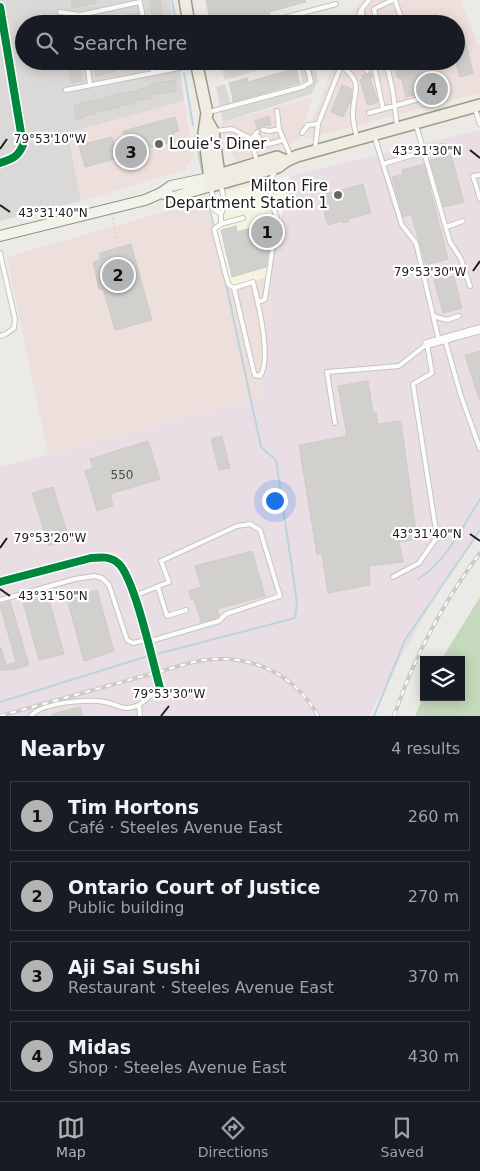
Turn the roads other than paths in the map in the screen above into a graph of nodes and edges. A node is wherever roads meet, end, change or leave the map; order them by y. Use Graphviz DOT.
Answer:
graph roads {
  1 [pos="185,0"];
  2 [pos="369,0"];
  3 [pos="394,0"];
  4 [pos="336,4"];
  5 [pos="0,7"];
  6 [pos="374,9"];
  7 [pos="361,10"];
  8 [pos="60,12"];
  9 [pos="80,15"];
  10 [pos="142,15"];
  11 [pos="188,15"];
  12 [pos="295,15"];
  13 [pos="359,15"];
  14 [pos="363,15"];
  15 [pos="365,15"];
  16 [pos="375,15"];
  17 [pos="400,15"];
  18 [pos="88,70"];
  19 [pos="152,70"];
  20 [pos="166,70"];
  21 [pos="197,70"];
  22 [pos="308,70"];
  23 [pos="339,70"];
  24 [pos="348,70"];
  25 [pos="374,70"];
  26 [pos="388,70"];
  27 [pos="153,73"];
  28 [pos="90,84"];
  29 [pos="66,90"];
  30 [pos="419,99"];
  31 [pos="394,106"];
  32 [pos="477,106"];
  33 [pos="277,110"];
  34 [pos="383,110"];
  35 [pos="369,113"];
  36 [pos="207,116"];
  37 [pos="415,123"];
  38 [pos="318,124"];
  39 [pos="480,124"];
  40 [pos="397,128"];
  41 [pos="279,129"];
  42 [pos="263,130"];
  43 [pos="213,131"];
  44 [pos="270,131"];
  45 [pos="258,132"];
  46 [pos="302,134"];
  47 [pos="374,135"];
  48 [pos="265,136"];
  49 [pos="259,137"];
  50 [pos="252,138"];
  51 [pos="284,140"];
  52 [pos="358,140"];
  53 [pos="442,146"];
  54 [pos="253,148"];
  55 [pos="424,151"];
  56 [pos="315,152"];
  57 [pos="285,162"];
  58 [pos="0,163"];
  59 [pos="257,163"];
  60 [pos="383,164"];
  61 [pos="480,174"];
  62 [pos="215,181"];
  63 [pos="271,195"];
  64 [pos="480,199"];
  65 [pos="274,210"];
  66 [pos="221,214"];
  67 [pos="243,218"];
  68 [pos="463,221"];
  69 [pos="221,224"];
  70 [pos="446,226"];
  71 [pos="0,236"];
  72 [pos="0,253"];
  73 [pos="442,270"];
  74 [pos="424,275"];
  75 [pos="470,286"];
  76 [pos="234,288"];
  77 [pos="257,301"];
  78 [pos="433,316"];
  79 [pos="459,316"];
  80 [pos="480,329"];
  81 [pos="0,336"];
  82 [pos="442,340"];
  83 [pos="427,344"];
  84 [pos="335,423"];
  85 [pos="480,449"];
  86 [pos="393,577"];
  87 [pos="0,582"];
  88 [pos="158,587"];
  89 [pos="134,596"];
  90 [pos="0,600"];
  91 [pos="186,610"];
  92 [pos="147,643"];
  93 [pos="160,688"];
  94 [pos="138,705"];
  95 [pos="31,716"];
  96 [pos="140,716"];
  1 -- 11 [label="main road"];
  2 -- 7 [label="lane"];
  3 -- 6 [label="lane"];
  3 -- 17 [label="lane"];
  4 -- 12 [label="lane"];
  5 -- 58 [label="street"];
  6 -- 15 [label="lane"];
  6 -- 16 [label="lane"];
  7 -- 13 [label="lane"];
  7 -- 14 [label="lane"];
  8 -- 9 [label="lane"];
  9 -- 10 [label="lane"];
  18 -- 28 [label="lane"];
  19 -- 27 [label="lane"];
  20 -- 27 [label="lane"];
  21 -- 36 [label="main road"];
  22 -- 36 [label="lane"];
  23 -- 38 [label="lane"];
  24 -- 52 [label="lane"];
  25 -- 34 [label="lane"];
  26 -- 31 [label="lane"];
  27 -- 28 [label="lane"];
  28 -- 29 [label="lane"];
  30 -- 31 [label="lane"];
  31 -- 34 [label="lane"];
  31 -- 40 [label="lane"];
  32 -- 37 [label="main road"];
  32 -- 39 [label="lane"];
  33 -- 41 [label="lane"];
  34 -- 35 [label="lane"];
  36 -- 43 [label="main road"];
  36 -- 62 [label="main road"];
  37 -- 40 [label="main road"];
  37 -- 55 [label="lane"];
  38 -- 46 [label="lane"];
  38 -- 56 [label="lane"];
  40 -- 47 [label="main road"];
  41 -- 44 [label="lane"];
  41 -- 51 [label="lane"];
  42 -- 44 [label="lane"];
  43 -- 50 [label="lane"];
  43 -- 62 [label="main road"];
  44 -- 48 [label="lane"];
  45 -- 50 [label="lane"];
  47 -- 52 [label="main road"];
  47 -- 60 [label="lane"];
  49 -- 50 [label="lane"];
  50 -- 54 [label="lane"];
  51 -- 54 [label="lane"];
  51 -- 57 [label="lane"];
  52 -- 56 [label="main road"];
  53 -- 55 [label="lane"];
  54 -- 59 [label="lane"];
  55 -- 60 [label="lane"];
  55 -- 70 [label="lane"];
  56 -- 57 [label="main road"];
  57 -- 59 [label="main road"];
  57 -- 62 [label="main road"];
  57 -- 63 [label="lane"];
  59 -- 62 [label="main road"];
  60 -- 74 [label="lane"];
  61 -- 64 [label="lane"];
  62 -- 66 [label="lane"];
  62 -- 66 [label="lane"];
  62 -- 71 [label="main road"];
  65 -- 77 [label="lane"];
  66 -- 69 [label="lane"];
  67 -- 69 [label="lane"];
  68 -- 70 [label="lane"];
  69 -- 76 [label="lane"];
  70 -- 75 [label="lane"];
  72 -- 81 [label="lane"];
  73 -- 74 [label="lane"];
  74 -- 78 [label="lane"];
  76 -- 77 [label="lane"];
  76 -- 77 [label="lane"];
  78 -- 79 [label="lane"];
  78 -- 82 [label="lane"];
  80 -- 82 [label="street"];
  82 -- 83 [label="street"];
  82 -- 85 [label="lane"];
  83 -- 84 [label="lane"];
  83 -- 86 [label="lane"];
  87 -- 89 [label="street"];
  88 -- 89 [label="lane"];
  88 -- 91 [label="lane"];
  88 -- 92 [label="lane"];
  89 -- 92 [label="street"];
  90 -- 92 [label="lane"];
  92 -- 93 [label="street"];
  93 -- 94 [label="lane"];
  94 -- 95 [label="lane"];
  94 -- 96 [label="lane"];
}
